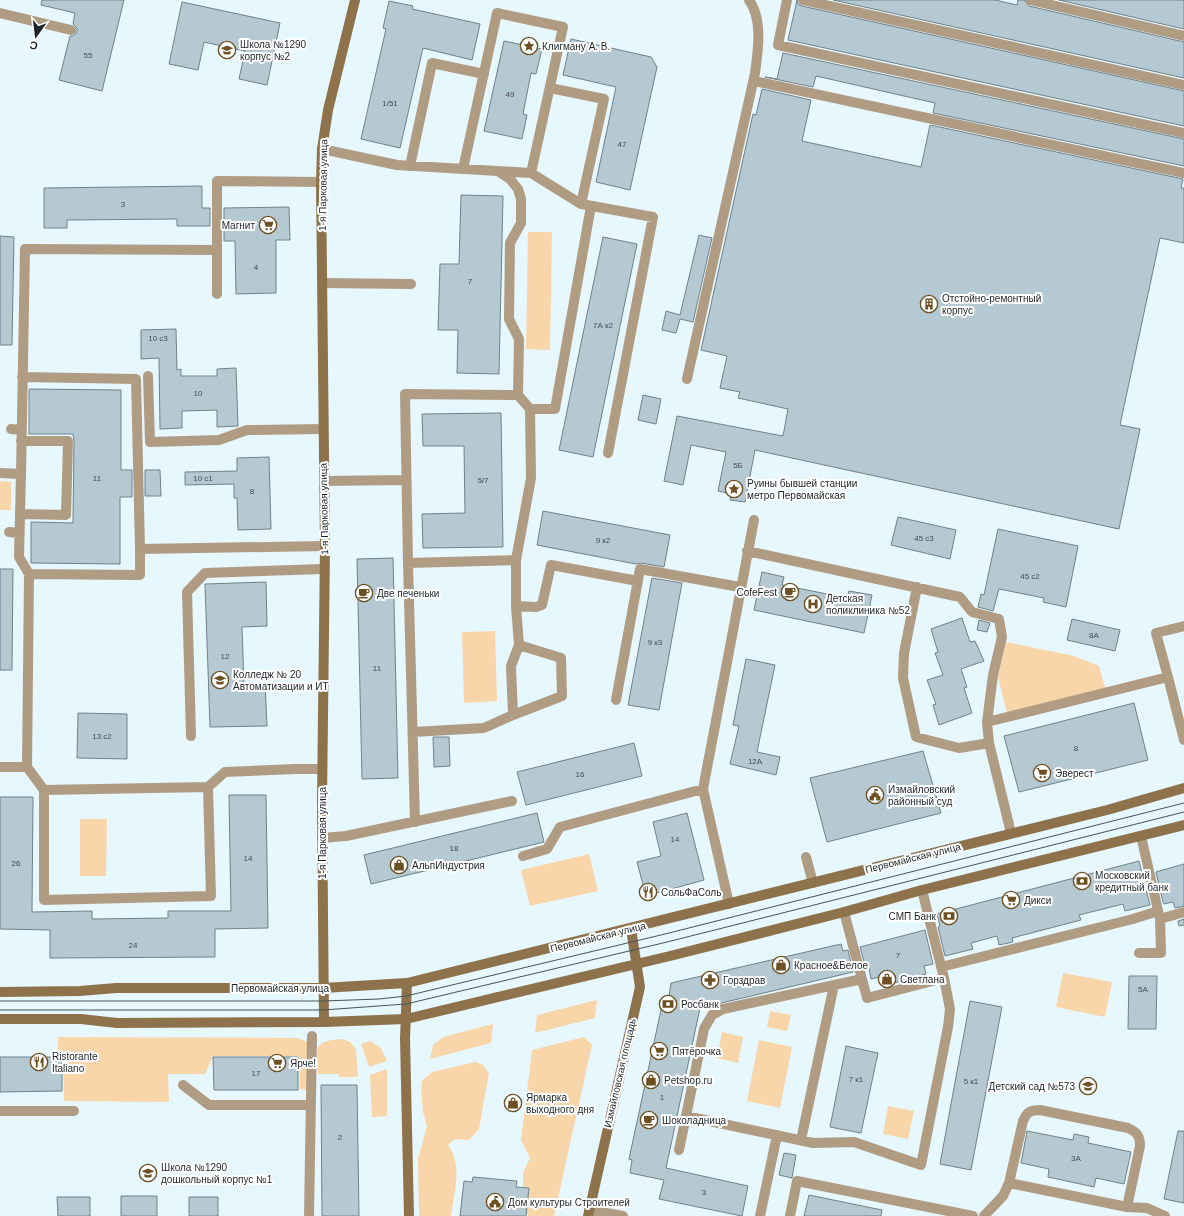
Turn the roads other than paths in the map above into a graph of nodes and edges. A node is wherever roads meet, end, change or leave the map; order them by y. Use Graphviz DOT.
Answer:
graph roads {
  1 [pos="355,0"];
  2 [pos="749,0"];
  3 [pos="787,0"];
  4 [pos="803,0"];
  5 [pos="1030,0"];
  6 [pos="0,13"];
  7 [pos="71,30"];
  8 [pos="1184,36"];
  9 [pos="484,74"];
  10 [pos="754,81"];
  11 [pos="1184,85"];
  12 [pos="550,88"];
  13 [pos="1184,133"];
  14 [pos="322,149"];
  15 [pos="410,166"];
  16 [pos="463,169"];
  17 [pos="498,171"];
  18 [pos="531,173"];
  19 [pos="1184,173"];
  20 [pos="321,182"];
  21 [pos="586,205"];
  22 [pos="217,250"];
  23 [pos="322,283"];
  24 [pos="410,284"];
  25 [pos="217,294"];
  26 [pos="148,376"];
  27 [pos="22,377"];
  28 [pos="687,379"];
  29 [pos="518,395"];
  30 [pos="530,409"];
  31 [pos="323,429"];
  32 [pos="21,441"];
  33 [pos="608,453"];
  34 [pos="0,473"];
  35 [pos="21,474"];
  36 [pos="406,480"];
  37 [pos="324,481"];
  38 [pos="20,514"];
  39 [pos="754,520"];
  40 [pos="325,546"];
  41 [pos="140,549"];
  42 [pos="748,551"];
  43 [pos="516,560"];
  44 [pos="408,563"];
  45 [pos="324,569"];
  46 [pos="29,574"];
  47 [pos="638,581"];
  48 [pos="740,587"];
  49 [pos="917,587"];
  50 [pos="516,606"];
  51 [pos="1184,626"];
  52 [pos="519,645"];
  53 [pos="1168,676"];
  54 [pos="616,700"];
  55 [pos="513,715"];
  56 [pos="987,722"];
  57 [pos="905,730"];
  58 [pos="413,732"];
  59 [pos="191,736"];
  60 [pos="916,737"];
  61 [pos="1184,740"];
  62 [pos="989,743"];
  63 [pos="0,767"];
  64 [pos="27,767"];
  65 [pos="322,769"];
  66 [pos="208,788"];
  67 [pos="1184,788"];
  68 [pos="703,789"];
  69 [pos="44,790"];
  70 [pos="512,801"];
  71 [pos="415,822"];
  72 [pos="1184,825"];
  73 [pos="1011,833"];
  74 [pos="1141,836"];
  75 [pos="322,838"];
  76 [pos="523,856"];
  77 [pos="806,857"];
  78 [pos="813,883"];
  79 [pos="922,890"];
  80 [pos="729,904"];
  81 [pos="844,912"];
  82 [pos="1184,912"];
  83 [pos="1159,915"];
  84 [pos="631,929"];
  85 [pos="1139,953"];
  86 [pos="637,964"];
  87 [pos="941,966"];
  88 [pos="944,978"];
  89 [pos="862,979"];
  90 [pos="407,983"];
  91 [pos="834,985"];
  92 [pos="323,988"];
  93 [pos="0,992"];
  94 [pos="0,1019"];
  95 [pos="406,1019"];
  96 [pos="324,1022"];
  97 [pos="312,1036"];
  98 [pos="183,1085"];
  99 [pos="311,1104"];
  100 [pos="0,1111"];
  101 [pos="74,1111"];
  102 [pos="686,1116"];
  103 [pos="777,1135"];
  104 [pos="801,1140"];
  105 [pos="679,1150"];
  106 [pos="1010,1183"];
  107 [pos="1128,1207"];
  108 [pos="589,1213"];
  109 [pos="309,1216"];
  110 [pos="409,1216"];
  111 [pos="623,1216"];
  112 [pos="760,1216"];
  113 [pos="790,1216"];
  114 [pos="972,1216"];
  115 [pos="984,1216"];
  116 [pos="1165,1216"];
  1 -- 14 [label="main road, 1-я Парковая улица"];
  2 -- 10 [label="street"];
  3 -- 13 [label="street"];
  4 -- 11 [label="street"];
  5 -- 8 [label="street"];
  6 -- 7 [label="street"];
  9 -- 12 [label="street"];
  9 -- 15 [label="street"];
  9 -- 16 [label="street"];
  10 -- 19 [label="street"];
  10 -- 28 [label="street"];
  12 -- 18 [label="street"];
  12 -- 21 [label="street"];
  14 -- 15 [label="street"];
  14 -- 20 [label="main road, 1-я Парковая улица"];
  15 -- 16 [label="street"];
  16 -- 17 [label="street"];
  17 -- 18 [label="street"];
  17 -- 29 [label="street"];
  18 -- 21 [label="street"];
  20 -- 22 [label="street"];
  20 -- 23 [label="main road, 1-я Парковая улица"];
  21 -- 30 [label="street"];
  21 -- 33 [label="street"];
  22 -- 25 [label="street"];
  22 -- 27 [label="street"];
  23 -- 24 [label="street"];
  23 -- 31 [label="main road, 1-я Парковая улица"];
  26 -- 31 [label="street"];
  27 -- 32 [label="street"];
  27 -- 41 [label="street"];
  29 -- 30 [label="street"];
  29 -- 36 [label="street"];
  30 -- 43 [label="street"];
  31 -- 37 [label="main road, 1-я Парковая улица"];
  32 -- 35 [label="street"];
  32 -- 38 [label="street"];
  34 -- 35 [label="street"];
  35 -- 38 [label="street"];
  36 -- 37 [label="street"];
  36 -- 44 [label="street"];
  37 -- 40 [label="main road, 1-я Парковая улица"];
  38 -- 46 [label="street"];
  39 -- 42 [label="street"];
  40 -- 41 [label="street"];
  40 -- 45 [label="main road, 1-я Парковая улица"];
  41 -- 46 [label="street"];
  42 -- 48 [label="street"];
  42 -- 49 [label="street"];
  43 -- 44 [label="street"];
  43 -- 50 [label="street"];
  44 -- 58 [label="street"];
  45 -- 59 [label="street"];
  45 -- 65 [label="main road, 1-я Парковая улица"];
  46 -- 64 [label="street"];
  47 -- 48 [label="street"];
  47 -- 50 [label="street"];
  47 -- 54 [label="street"];
  48 -- 68 [label="street"];
  49 -- 56 [label="street"];
  49 -- 60 [label="street"];
  50 -- 52 [label="street"];
  51 -- 53 [label="street"];
  52 -- 55 [label="street"];
  52 -- 55 [label="street"];
  53 -- 56 [label="street"];
  53 -- 61 [label="street"];
  55 -- 58 [label="street"];
  56 -- 62 [label="street"];
  57 -- 60 [label="street"];
  58 -- 71 [label="street"];
  60 -- 62 [label="street"];
  62 -- 73 [label="street"];
  63 -- 64 [label="street"];
  64 -- 69 [label="street"];
  65 -- 66 [label="street"];
  65 -- 75 [label="main road, 1-я Парковая улица"];
  66 -- 69 [label="street"];
  66 -- 69 [label="street"];
  67 -- 73 [label="main road, Первомайская улица"];
  68 -- 76 [label="street"];
  68 -- 80 [label="street"];
  70 -- 71 [label="street"];
  71 -- 75 [label="street"];
  72 -- 74 [label="main road"];
  73 -- 78 [label="main road, Первомайская улица"];
  74 -- 79 [label="main road"];
  74 -- 83 [label="street"];
  75 -- 92 [label="main road, 1-я Парковая улица"];
  77 -- 78 [label="street"];
  78 -- 80 [label="main road, Первомайская улица"];
  79 -- 81 [label="main road"];
  79 -- 87 [label="street"];
  80 -- 84 [label="main road, Первомайская улица"];
  81 -- 86 [label="main road"];
  81 -- 89 [label="street"];
  82 -- 83 [label="street"];
  83 -- 85 [label="street"];
  83 -- 87 [label="street"];
  84 -- 86 [label="main road, Измайловская площадь"];
  84 -- 90 [label="main road, Первомайская улица"];
  86 -- 95 [label="main road"];
  86 -- 108 [label="main road, Измайловская площадь"];
  87 -- 88 [label="street"];
  88 -- 89 [label="street"];
  88 -- 104 [label="street"];
  89 -- 91 [label="street"];
  90 -- 92 [label="main road, Первомайская улица"];
  90 -- 95 [label="main road"];
  91 -- 102 [label="street"];
  91 -- 104 [label="street"];
  92 -- 93 [label="main road, Первомайская улица"];
  92 -- 96 [label="main road, 1-я Парковая улица"];
  94 -- 96 [label="main road"];
  95 -- 96 [label="main road"];
  95 -- 110 [label="main road"];
  97 -- 99 [label="street"];
  98 -- 99 [label="street"];
  99 -- 109 [label="street"];
  100 -- 101 [label="street"];
  102 -- 103 [label="street"];
  102 -- 105 [label="street"];
  103 -- 104 [label="street"];
  103 -- 112 [label="street"];
  106 -- 107 [label="street"];
  106 -- 107 [label="street"];
  106 -- 115 [label="street"];
  107 -- 116 [label="street"];
  108 -- 111 [label="street"];
  113 -- 114 [label="street"];
}
